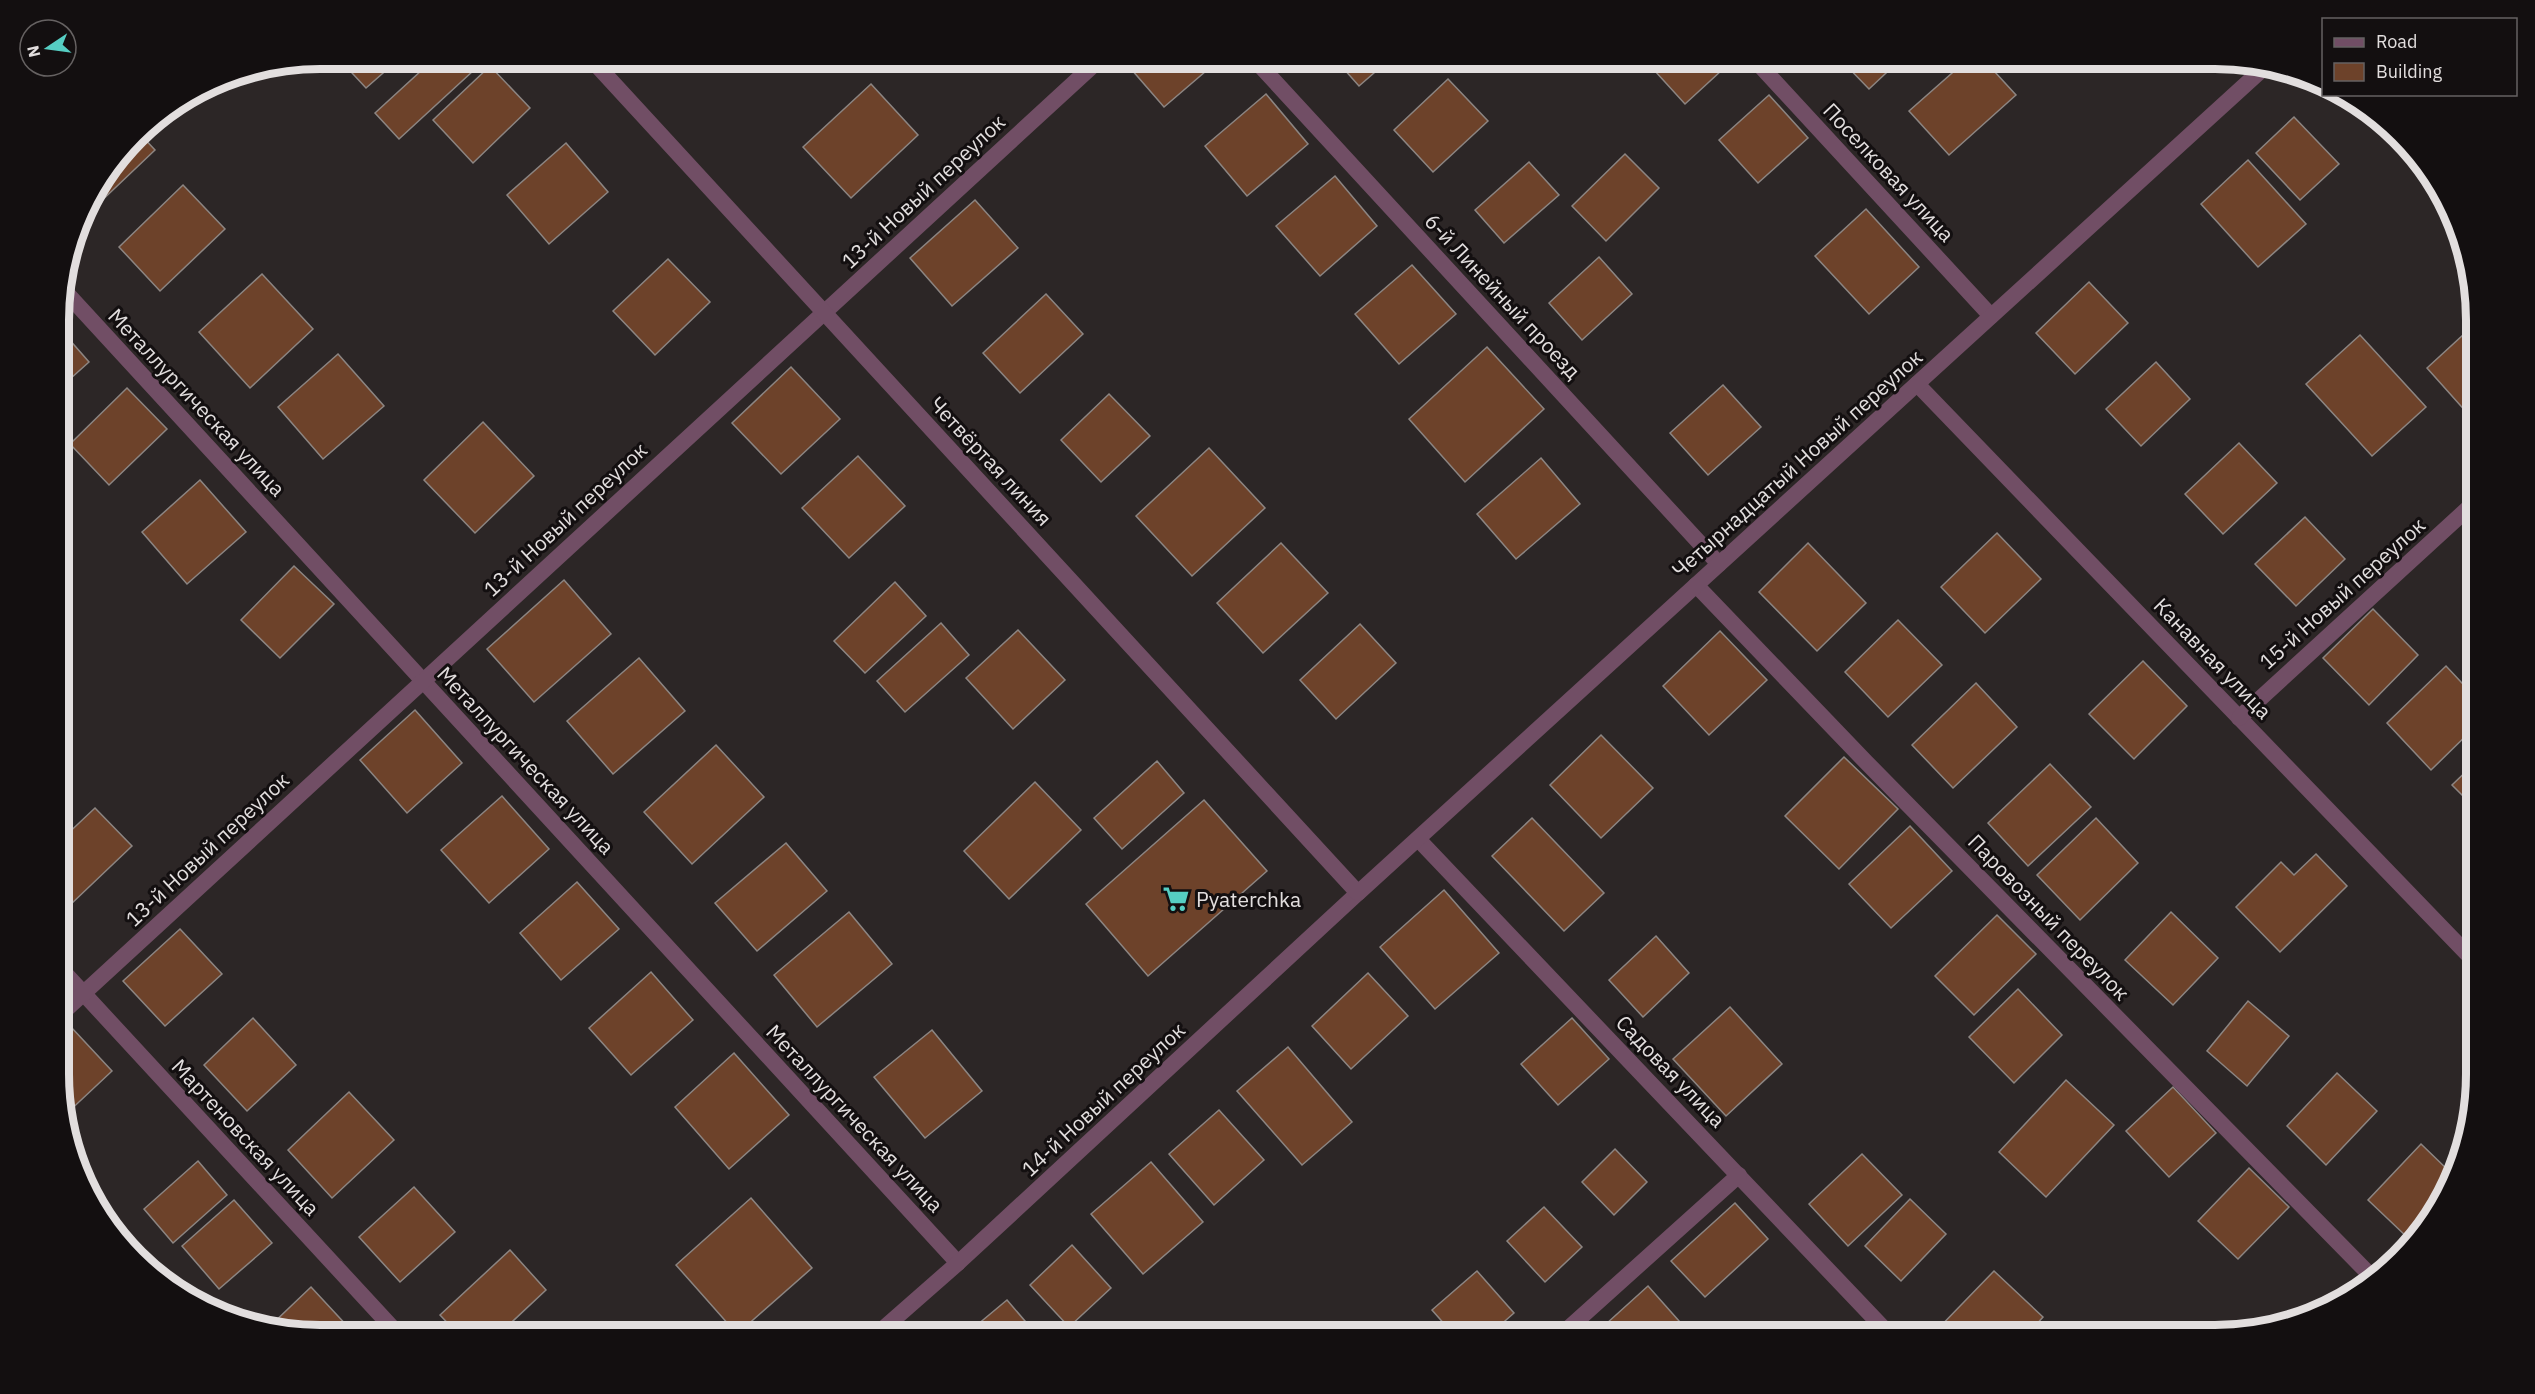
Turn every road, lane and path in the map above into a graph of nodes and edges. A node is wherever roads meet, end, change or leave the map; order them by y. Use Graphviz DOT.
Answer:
graph roads {
  1 [pos="601,69"];
  2 [pos="1088,69"];
  3 [pos="1264,69"];
  4 [pos="1765,69"];
  5 [pos="2257,73"];
  6 [pos="70,297"];
  7 [pos="824,312"];
  8 [pos="1991,316"];
  9 [pos="1917,384"];
  10 [pos="2466,510"];
  11 [pos="1719,564"];
  12 [pos="1696,585"];
  13 [pos="423,681"];
  14 [pos="2239,718"];
  15 [pos="1418,839"];
  16 [pos="1358,893"];
  17 [pos="2466,953"];
  18 [pos="69,978"];
  19 [pos="83,993"];
  20 [pos="69,1006"];
  21 [pos="1739,1175"];
  22 [pos="958,1263"];
  23 [pos="2368,1273"];
  24 [pos="390,1325"];
  25 [pos="887,1325"];
  26 [pos="1572,1325"];
  27 [pos="1881,1325"];
  1 -- 7 [label="street, Четвёртая линия"];
  2 -- 7 [label="street, 13-й Новый переулок"];
  3 -- 11 [label="street, 6-й Линейный проезд"];
  4 -- 8 [label="street, Поселковая улица"];
  5 -- 8 [label="street, Четырнадцатый Новый переулок"];
  6 -- 13 [label="street, Металлургическая улица"];
  7 -- 13 [label="street, 13-й Новый переулок"];
  7 -- 16 [label="street, Четвёртая линия"];
  8 -- 9 [label="street, Четырнадцатый Новый переулок"];
  9 -- 11 [label="street, Четырнадцатый Новый переулок"];
  9 -- 14 [label="street, Канавная улица"];
  10 -- 14 [label="street, 15-й Новый переулок"];
  11 -- 12 [label="street, Четырнадцатый Новый переулок"];
  12 -- 15 [label="street, Четырнадцатый Новый переулок"];
  12 -- 23 [label="street, Паровозный переулок"];
  13 -- 19 [label="street, 13-й Новый переулок"];
  13 -- 22 [label="street, Металлургическая улица"];
  14 -- 17 [label="street, Канавная улица"];
  15 -- 16 [label="street, Четырнадцатый Новый переулок"];
  15 -- 21 [label="street, Садовая улица"];
  16 -- 22 [label="street, 14-й Новый переулок"];
  18 -- 19 [label="street, Мартеновская улица"];
  19 -- 20 [label="street, 13-й Новый переулок"];
  19 -- 24 [label="street, Мартеновская улица"];
  21 -- 26 [label="street"];
  21 -- 27 [label="street, Садовая улица"];
  22 -- 25 [label="street, 14-й Новый переулок"];
}
